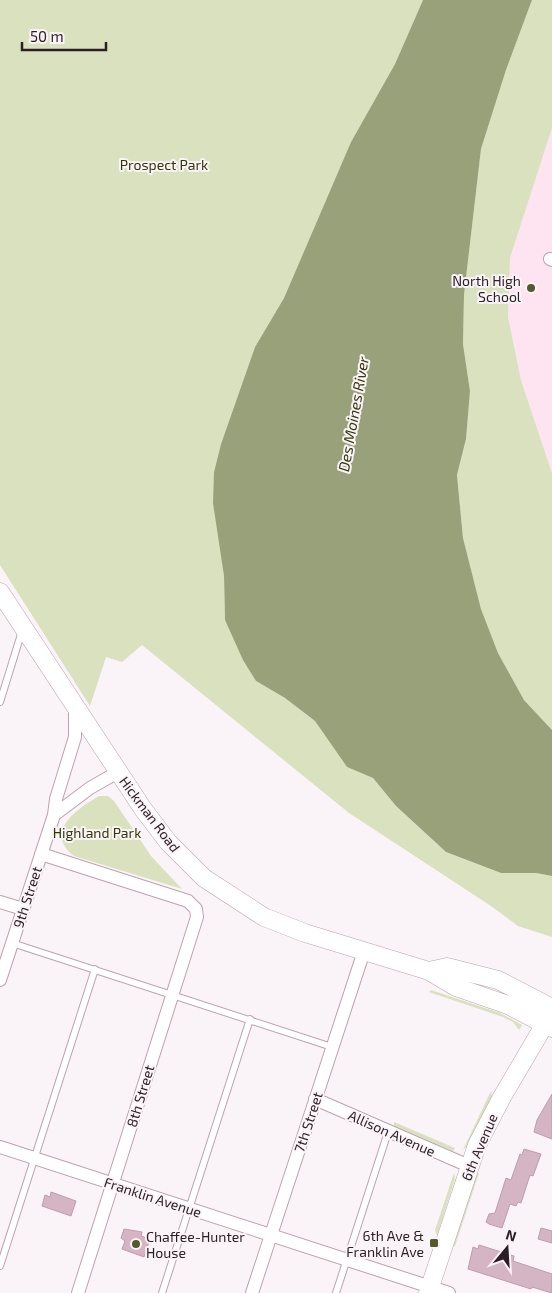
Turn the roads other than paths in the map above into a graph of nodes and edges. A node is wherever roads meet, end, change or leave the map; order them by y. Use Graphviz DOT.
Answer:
graph roads {
  1 [pos="0,592"];
  2 [pos="23,627"];
  3 [pos="0,702"];
  4 [pos="75,707"];
  5 [pos="118,772"];
  6 [pos="54,815"];
  7 [pos="41,854"];
  8 [pos="0,902"];
  9 [pos="23,909"];
  10 [pos="12,943"];
  11 [pos="364,951"];
  12 [pos="95,969"];
  13 [pos="429,971"];
  14 [pos="0,980"];
  15 [pos="172,994"];
  16 [pos="552,1008"];
  17 [pos="250,1019"];
  18 [pos="550,1021"];
  19 [pos="332,1047"];
  20 [pos="315,1099"];
  21 [pos="388,1132"];
  22 [pos="0,1147"];
  23 [pos="34,1158"];
  24 [pos="469,1166"];
  25 [pos="113,1184"];
  26 [pos="189,1209"];
  27 [pos="271,1236"];
  28 [pos="346,1261"];
  29 [pos="0,1266"];
  30 [pos="429,1290"];
  31 [pos="78,1293"];
  32 [pos="162,1293"];
  33 [pos="252,1293"];
  34 [pos="336,1293"];
  35 [pos="449,1293"];
  1 -- 2 [label="main road, Hickman Road"];
  2 -- 3 [label="lane"];
  2 -- 4 [label="main road, Hickman Road"];
  4 -- 5 [label="main road, Hickman Road"];
  4 -- 6 [label="street, 9th Street"];
  5 -- 6 [label="street"];
  5 -- 11 [label="main road, Hickman Road"];
  6 -- 7 [label="street, 9th Street"];
  7 -- 9 [label="street, 9th Street"];
  7 -- 15 [label="street, 8th Street"];
  8 -- 9 [label="street"];
  9 -- 10 [label="street, 9th Street"];
  10 -- 12 [label="lane"];
  10 -- 14 [label="street, 9th Street"];
  11 -- 13 [label="main road, Hickman Road"];
  11 -- 19 [label="street, 7th Street"];
  12 -- 15 [label="lane"];
  12 -- 23 [label="lane"];
  13 -- 16 [label="main road, Hickman Road"];
  13 -- 18 [label="main road, Hickman Road"];
  15 -- 17 [label="lane"];
  15 -- 25 [label="street, 8th Street"];
  17 -- 19 [label="lane"];
  17 -- 26 [label="lane"];
  18 -- 24 [label="main road, 6th Avenue"];
  19 -- 20 [label="street, 7th Street"];
  20 -- 21 [label="street, Allison Avenue"];
  20 -- 27 [label="street, 7th Street"];
  21 -- 24 [label="street, Allison Avenue"];
  21 -- 28 [label="lane"];
  22 -- 23 [label="street, Franklin Avenue"];
  23 -- 25 [label="street, Franklin Avenue"];
  23 -- 29 [label="lane"];
  24 -- 30 [label="main road, 6th Avenue"];
  25 -- 26 [label="street, Franklin Avenue"];
  25 -- 31 [label="street, 8th Street"];
  26 -- 27 [label="street, Franklin Avenue"];
  26 -- 32 [label="lane"];
  27 -- 28 [label="street, Franklin Avenue"];
  27 -- 33 [label="street, 7th Street"];
  28 -- 30 [label="street, Franklin Avenue"];
  28 -- 34 [label="lane"];
  30 -- 35 [label="street, Franklin Avenue"];
}
